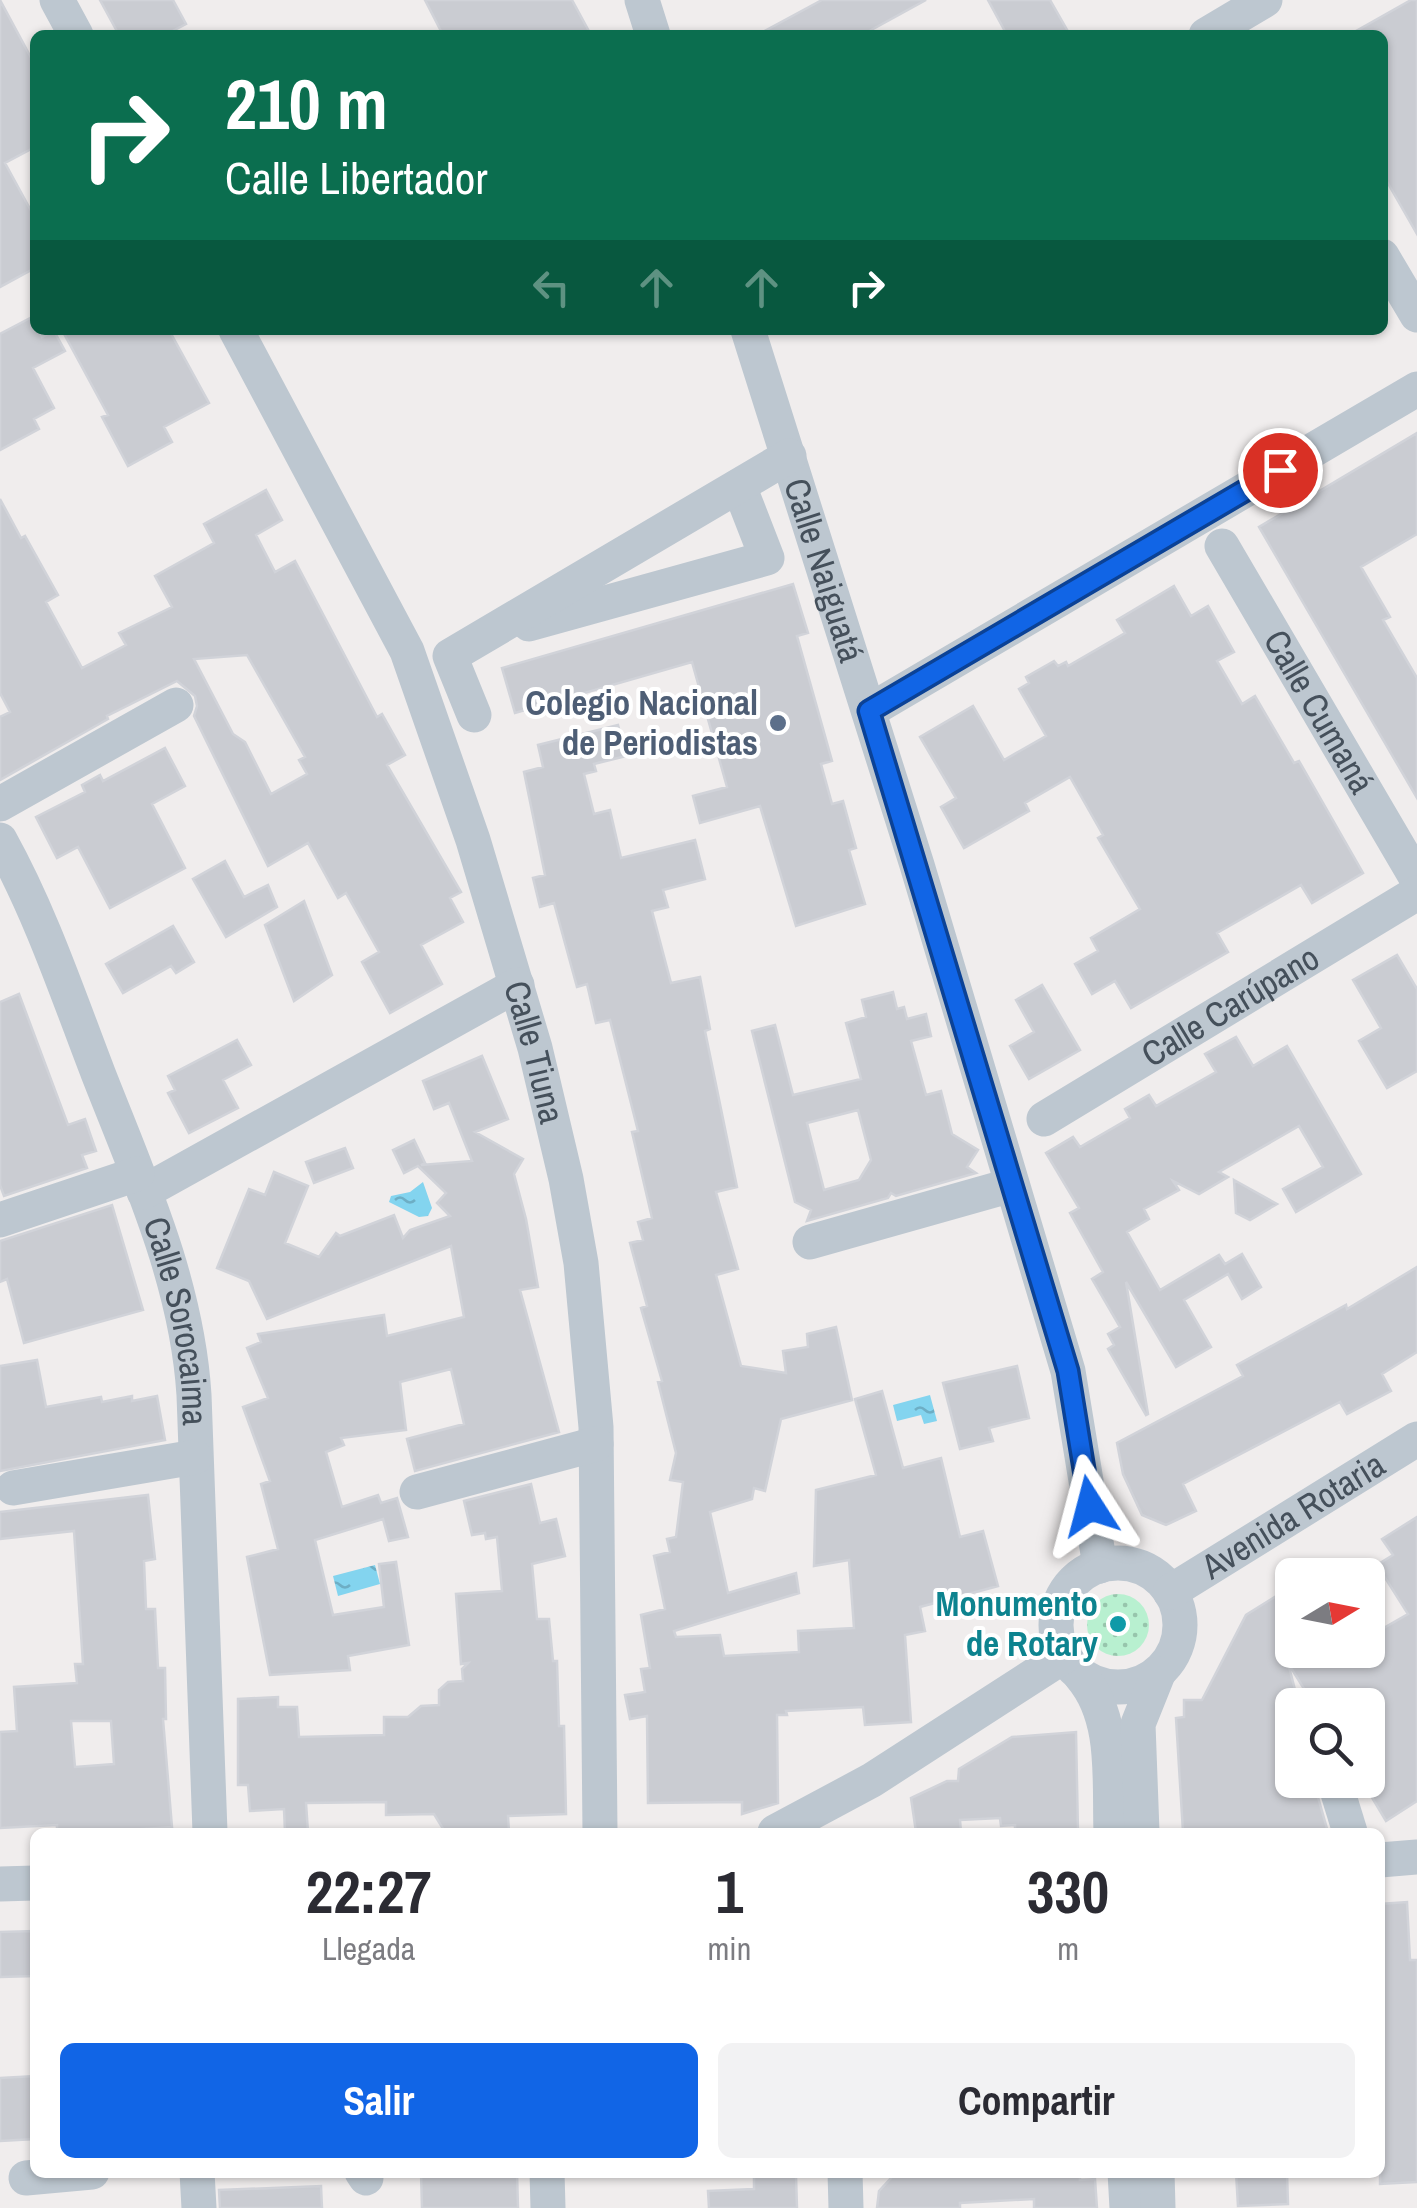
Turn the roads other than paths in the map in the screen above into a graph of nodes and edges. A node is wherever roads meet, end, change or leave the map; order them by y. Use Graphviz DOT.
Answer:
graph roads {
  1 [pos="57,0"];
  2 [pos="642,0"];
  3 [pos="1248,12"];
  4 [pos="73,30"];
  5 [pos="651,30"];
  6 [pos="1215,30"];
  7 [pos="1388,266"];
  8 [pos="1417,315"];
  9 [pos="239,335"];
  10 [pos="750,335"];
  11 [pos="1417,389"];
  12 [pos="789,456"];
  13 [pos="738,486"];
  14 [pos="1222,546"];
  15 [pos="485,636"];
  16 [pos="176,705"];
  17 [pos="869,711"];
  18 [pos="474,715"];
  19 [pos="0,804"];
  20 [pos="0,840"];
  21 [pos="1417,879"];
  22 [pos="1417,893"];
  23 [pos="517,985"];
  24 [pos="1044,1120"];
  25 [pos="141,1183"];
  26 [pos="1012,1184"];
  27 [pos="0,1220"];
  28 [pos="810,1242"];
  29 [pos="1417,1439"];
  30 [pos="596,1444"];
  31 [pos="196,1457"];
  32 [pos="13,1488"];
  33 [pos="416,1492"];
  34 [pos="1100,1566"];
  35 [pos="1170,1592"];
  36 [pos="1073,1666"];
  37 [pos="1158,1674"];
  38 [pos="1340,1798"];
  39 [pos="210,1828"];
  40 [pos="600,1828"];
  41 [pos="782,1828"];
  42 [pos="1111,1828"];
  43 [pos="1142,1828"];
  44 [pos="1349,1828"];
  45 [pos="1417,1857"];
  46 [pos="1385,1860"];
  47 [pos="30,1883"];
  48 [pos="0,1884"];
  49 [pos="26,2178"];
  50 [pos="30,2178"];
  51 [pos="197,2178"];
  52 [pos="547,2178"];
  53 [pos="844,2178"];
  54 [pos="1126,2178"];
  55 [pos="1157,2178"];
  56 [pos="199,2208"];
  57 [pos="548,2208"];
  58 [pos="846,2208"];
  59 [pos="1127,2208"];
  60 [pos="1158,2208"];
  1 -- 4 [label="street"];
  2 -- 5 [label="street"];
  3 -- 6 [label="street"];
  7 -- 8 [label="street"];
  9 -- 23 [label="street, Calle Tiuna"];
  10 -- 12 [label="street, Calle Naiguatá"];
  11 -- 17 [label="street"];
  12 -- 13 [label="street"];
  12 -- 17 [label="street, Calle Naiguatá"];
  13 -- 15 [label="street"];
  13 -- 15 [label="street"];
  14 -- 21 [label="street, Calle Cumaná"];
  15 -- 18 [label="street"];
  16 -- 19 [label="street"];
  17 -- 26 [label="street, Calle Naiguatá"];
  20 -- 25 [label="street, Calle Sorocaima"];
  22 -- 24 [label="street, Calle Carúpano"];
  23 -- 25 [label="street"];
  23 -- 30 [label="street, Calle Tiuna"];
  25 -- 27 [label="street"];
  25 -- 31 [label="street, Calle Sorocaima"];
  26 -- 28 [label="street"];
  26 -- 34 [label="street, Calle Naiguatá"];
  29 -- 35 [label="street, Avenida Rotaria"];
  30 -- 33 [label="street"];
  30 -- 40 [label="street, Calle Tiuna"];
  31 -- 32 [label="street"];
  31 -- 39 [label="street, Calle Sorocaima"];
  34 -- 35 [label="street"];
  34 -- 36 [label="street"];
  35 -- 37 [label="street"];
  36 -- 37 [label="street"];
  36 -- 41 [label="street"];
  36 -- 42 [label="street"];
  37 -- 43 [label="street"];
  38 -- 44 [label="street"];
  45 -- 46 [label="street"];
  47 -- 48 [label="street"];
  49 -- 50 [label="street"];
  51 -- 56 [label="street"];
  52 -- 57 [label="street"];
  53 -- 58 [label="street"];
  54 -- 59 [label="street"];
  55 -- 60 [label="street"];
}
